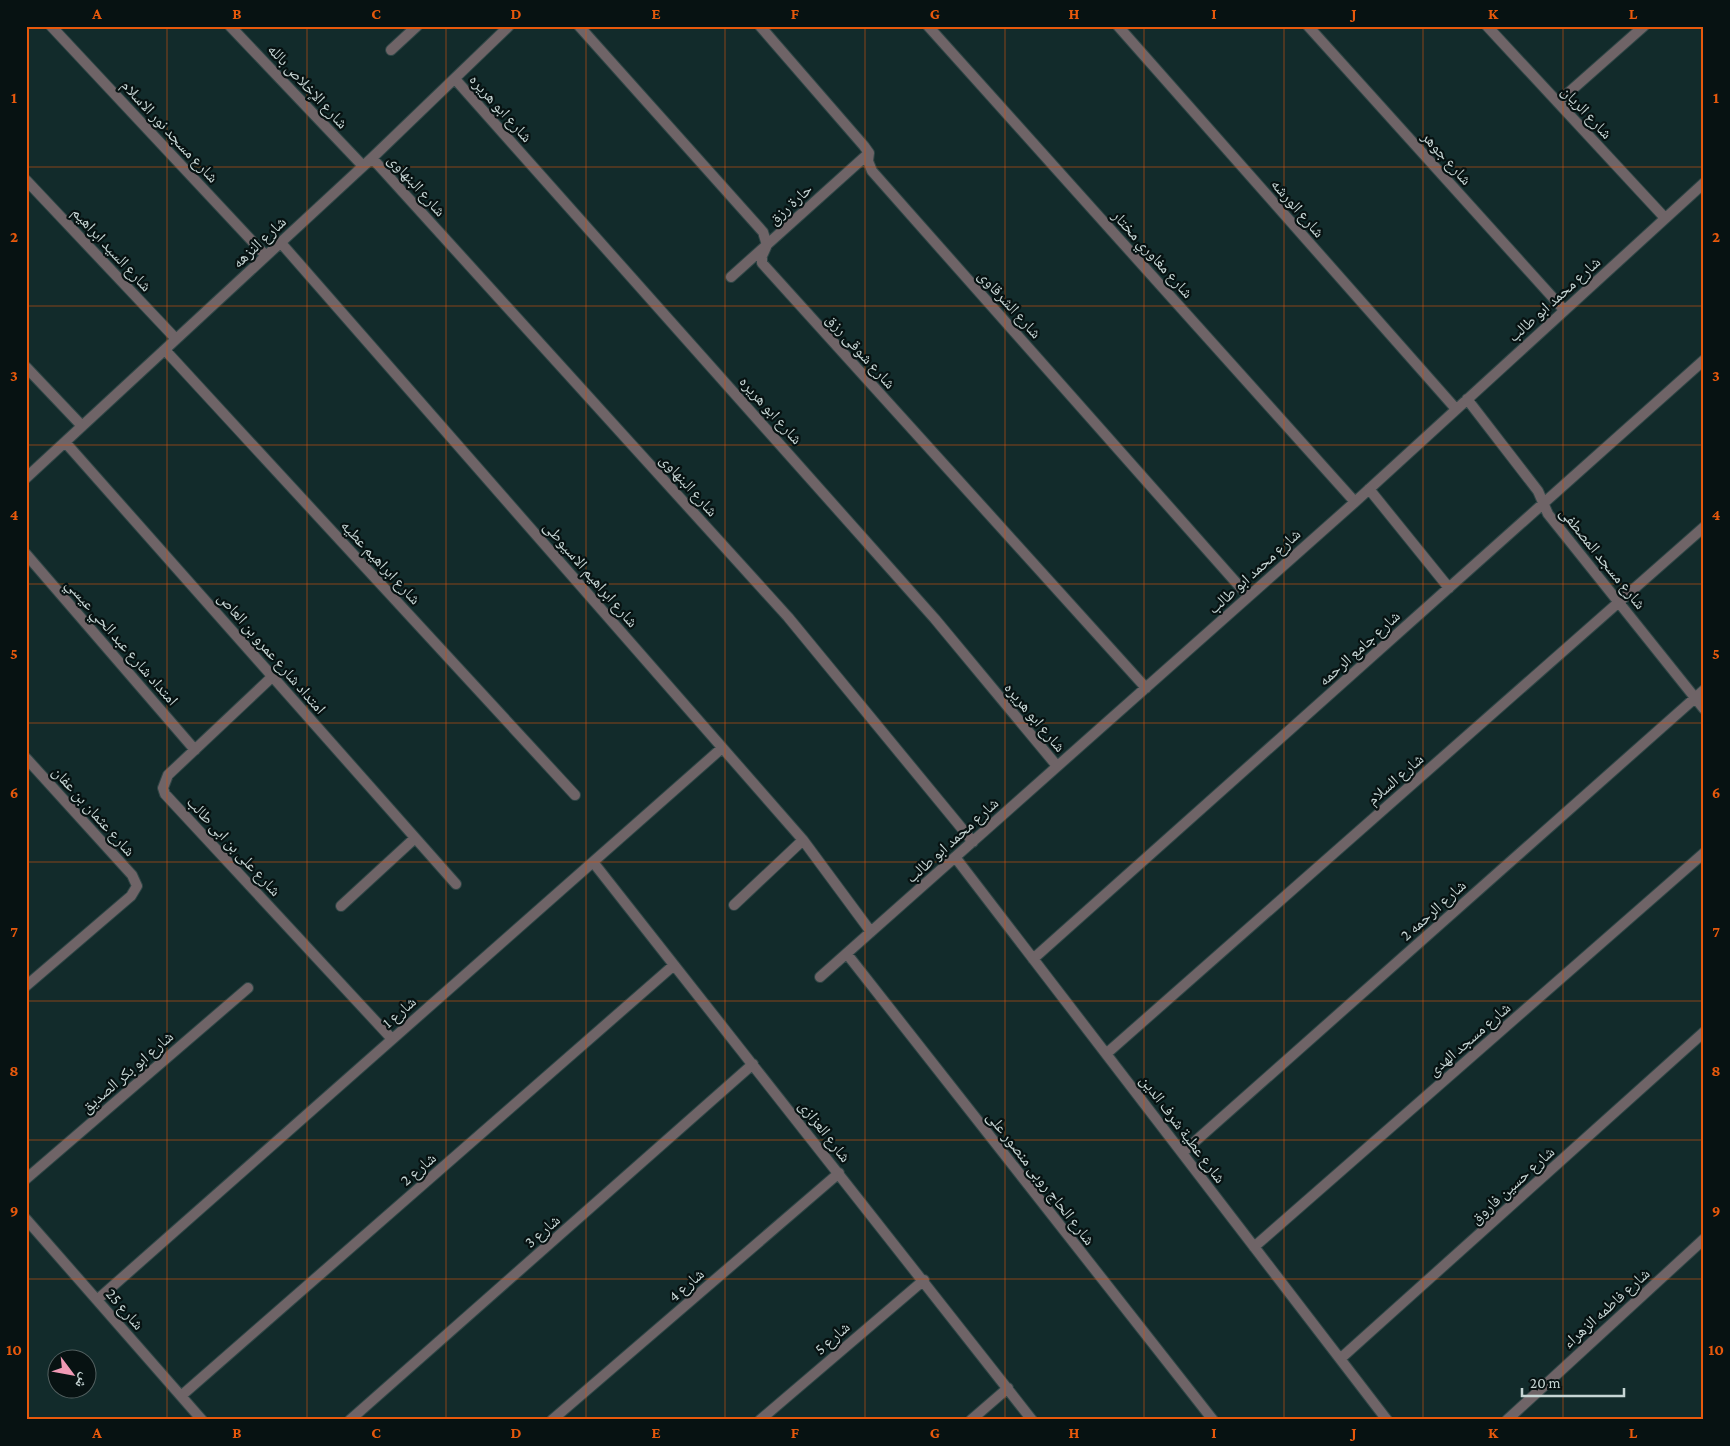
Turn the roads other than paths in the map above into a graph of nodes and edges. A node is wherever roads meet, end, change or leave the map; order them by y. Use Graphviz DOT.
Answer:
graph roads {
  1 [pos="51,26"];
  2 [pos="230,26"];
  3 [pos="509,26"];
  4 [pos="579,26"];
  5 [pos="760,26"];
  6 [pos="928,26"];
  7 [pos="1118,26"];
  8 [pos="1308,26"];
  9 [pos="1487,26"];
  10 [pos="1644,26"];
  11 [pos="414,27"];
  12 [pos="391,50"];
  13 [pos="455,80"];
  14 [pos="1558,102"];
  15 [pos="869,153"];
  16 [pos="372,158"];
  17 [pos="363,166"];
  18 [pos="26,180"];
  19 [pos="1704,183"];
  20 [pos="1665,218"];
  21 [pos="281,243"];
  22 [pos="767,244"];
  23 [pos="266,256"];
  24 [pos="730,277"];
  25 [pos="1564,310"];
  26 [pos="176,339"];
  27 [pos="165,350"];
  28 [pos="1704,360"];
  29 [pos="26,367"];
  30 [pos="1467,399"];
  31 [pos="1456,409"];
  32 [pos="82,426"];
  33 [pos="66,442"];
  34 [pos="26,478"];
  35 [pos="1369,489"];
  36 [pos="1355,502"];
  37 [pos="1542,502"];
  38 [pos="1704,527"];
  39 [pos="26,554"];
  40 [pos="1449,588"];
  41 [pos="1248,596"];
  42 [pos="1618,602"];
  43 [pos="273,676"];
  44 [pos="1146,688"];
  45 [pos="1704,690"];
  46 [pos="1695,698"];
  47 [pos="1704,709"];
  48 [pos="722,748"];
  49 [pos="195,750"];
  50 [pos="26,758"];
  51 [pos="1057,766"];
  52 [pos="575,795"];
  53 [pos="415,838"];
  54 [pos="803,840"];
  55 [pos="973,842"];
  56 [pos="1704,852"];
  57 [pos="955,857"];
  58 [pos="592,862"];
  59 [pos="456,884"];
  60 [pos="734,905"];
  61 [pos="341,906"];
  62 [pos="871,932"];
  63 [pos="847,954"];
  64 [pos="1033,959"];
  65 [pos="674,965"];
  66 [pos="820,977"];
  67 [pos="26,986"];
  68 [pos="248,988"];
  69 [pos="1704,1032"];
  70 [pos="392,1039"];
  71 [pos="1106,1054"];
  72 [pos="753,1064"];
  73 [pos="1182,1153"];
  74 [pos="839,1173"];
  75 [pos="26,1179"];
  76 [pos="26,1219"];
  77 [pos="1704,1239"];
  78 [pos="1254,1247"];
  79 [pos="924,1280"];
  80 [pos="97,1300"];
  81 [pos="1340,1359"];
  82 [pos="1008,1388"];
  83 [pos="181,1396"];
  84 [pos="202,1420"];
  85 [pos="350,1420"];
  86 [pos="552,1420"];
  87 [pos="760,1420"];
  88 [pos="971,1420"];
  89 [pos="1032,1420"];
  90 [pos="1212,1420"];
  91 [pos="1387,1420"];
  92 [pos="1506,1420"];
  1 -- 23 [label="street, شارع مسجد نور الاسلام"];
  2 -- 17 [label="street, شارع الإخلاص بالله"];
  3 -- 13 [label="street, شارع النزهه"];
  4 -- 22 [label="street"];
  5 -- 15 [label="street, شارع الشرقاوى"];
  6 -- 36 [label="street, شارع مغاوري مختار"];
  7 -- 31 [label="street, شارع الورشه"];
  8 -- 25 [label="street, شارع جوهر"];
  9 -- 14 [label="street, شارع الريان"];
  10 -- 14 [label="street"];
  11 -- 12 [label="street"];
  13 -- 16 [label="street, شارع النزهه"];
  13 -- 51 [label="street, شارع ابو هريره"];
  14 -- 20 [label="street, شارع الريان"];
  15 -- 22 [label="street, حارة رزق"];
  15 -- 41 [label="street, شارع الشرقاوى"];
  16 -- 17 [label="street, شارع النزهه"];
  16 -- 55 [label="street, شارع البنهاوى"];
  17 -- 21 [label="street, شارع النزهه"];
  18 -- 26 [label="street, شارع السيد ابراهيم"];
  19 -- 20 [label="street, شارع محمد ابو طالب"];
  20 -- 25 [label="street, شارع محمد ابو طالب"];
  21 -- 23 [label="street, شارع النزهه"];
  21 -- 48 [label="street, شارع ابراهيم الاسيوطى"];
  22 -- 24 [label="street, حارة رزق"];
  22 -- 44 [label="street, شارع شوقى رزق"];
  23 -- 26 [label="street, شارع النزهه"];
  25 -- 30 [label="street, شارع محمد ابو طالب"];
  26 -- 27 [label="street, شارع النزهه"];
  27 -- 32 [label="street, شارع النزهه"];
  27 -- 52 [label="street, شارع ابراهيم عطيه"];
  28 -- 37 [label="street, شارع جامع الرحمه"];
  29 -- 32 [label="street"];
  30 -- 31 [label="street, شارع محمد ابو طالب"];
  30 -- 37 [label="street, شارع مسجد المصطفى"];
  31 -- 35 [label="street, شارع محمد ابو طالب"];
  32 -- 33 [label="street, شارع النزهه"];
  33 -- 34 [label="street, شارع النزهه"];
  33 -- 43 [label="street, امتداد شارع عمرو بن العاص"];
  35 -- 36 [label="street, شارع محمد ابو طالب"];
  35 -- 40 [label="street"];
  36 -- 41 [label="street, شارع محمد ابو طالب"];
  37 -- 40 [label="street, شارع جامع الرحمه"];
  37 -- 42 [label="street, شارع مسجد المصطفى"];
  38 -- 42 [label="street, شارع السلام"];
  39 -- 49 [label="street, امتداد شارع عبد الحي عيسي"];
  40 -- 64 [label="street, شارع جامع الرحمه"];
  41 -- 44 [label="street, شارع محمد ابو طالب"];
  42 -- 46 [label="street, شارع مسجد المصطفى"];
  42 -- 71 [label="street, شارع السلام"];
  43 -- 49 [label="street, شارع على بن ابى طالب"];
  43 -- 53 [label="street, امتداد شارع عمرو بن العاص"];
  44 -- 51 [label="street, شارع محمد ابو طالب"];
  45 -- 46 [label="street, شارع الرحمه 2"];
  46 -- 47 [label="street, شارع مسجد المصطفى"];
  46 -- 73 [label="street, شارع الرحمه 2"];
  48 -- 54 [label="street, شارع ابراهيم الاسيوطى"];
  48 -- 58 [label="street, شارع 1"];
  49 -- 70 [label="street, شارع على بن ابى طالب"];
  50 -- 67 [label="street, شارع عثمان بن عفان"];
  51 -- 55 [label="street, شارع محمد ابو طالب"];
  53 -- 59 [label="street, امتداد شارع عمرو بن العاص"];
  53 -- 61 [label="street"];
  54 -- 60 [label="street"];
  54 -- 62 [label="street, شارع ابراهيم الاسيوطى"];
  55 -- 57 [label="street, شارع محمد ابو طالب"];
  56 -- 78 [label="street, شارع مسجد الهدى"];
  57 -- 62 [label="street, شارع محمد ابو طالب"];
  57 -- 64 [label="street, شارع عطية شرف الدين"];
  58 -- 65 [label="street, شارع العزازى"];
  58 -- 70 [label="street, شارع 1"];
  62 -- 63 [label="street, شارع محمد ابو طالب"];
  63 -- 66 [label="street, شارع محمد ابو طالب"];
  63 -- 90 [label="street, شارع الحاج روبى منصور على"];
  64 -- 71 [label="street, شارع عطية شرف الدين"];
  65 -- 72 [label="street, شارع العزازى"];
  65 -- 83 [label="street, شارع 2"];
  68 -- 75 [label="street, شارع ابو بكر الصديق"];
  69 -- 81 [label="street, شارع حسين فاروق"];
  70 -- 80 [label="street, شارع 1"];
  71 -- 73 [label="street, شارع عطية شرف الدين"];
  72 -- 74 [label="street, شارع العزازى"];
  72 -- 85 [label="street, شارع 3"];
  73 -- 78 [label="street, شارع عطية شرف الدين"];
  74 -- 79 [label="street, شارع العزازى"];
  74 -- 86 [label="street, شارع 4"];
  76 -- 80 [label="street, شارع 25"];
  77 -- 92 [label="street, شارع فاطمه الزهراء"];
  78 -- 81 [label="street, شارع عطية شرف الدين"];
  79 -- 82 [label="street, شارع العزازى"];
  79 -- 87 [label="street, شارع 5"];
  80 -- 83 [label="street, شارع 25"];
  81 -- 91 [label="street, شارع عطية شرف الدين"];
  82 -- 88 [label="street"];
  82 -- 89 [label="street, شارع العزازى"];
  83 -- 84 [label="street, شارع 25"];
}
